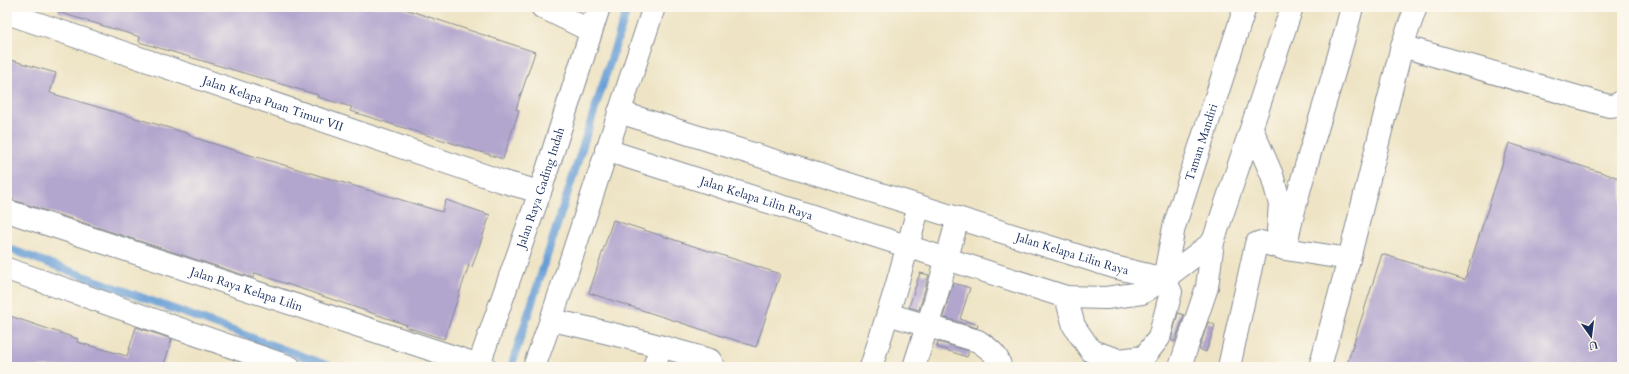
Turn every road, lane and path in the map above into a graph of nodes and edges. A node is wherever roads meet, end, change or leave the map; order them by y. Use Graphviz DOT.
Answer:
graph roads {
  1 [pos="542,7"];
  2 [pos="599,7"];
  3 [pos="654,7"];
  4 [pos="1245,7"];
  5 [pos="1292,7"];
  6 [pos="1352,7"];
  7 [pos="1416,7"];
  8 [pos="7,13"];
  9 [pos="591,31"];
  10 [pos="1402,46"];
  11 [pos="1622,101"];
  12 [pos="619,112"];
  13 [pos="1252,129"];
  14 [pos="606,150"];
  15 [pos="540,192"];
  16 [pos="919,206"];
  17 [pos="7,211"];
  18 [pos="958,218"];
  19 [pos="1213,242"];
  20 [pos="907,247"];
  21 [pos="1281,248"];
  22 [pos="946,258"];
  23 [pos="1349,259"];
  24 [pos="7,269"];
  25 [pos="1164,279"];
  26 [pos="1066,297"];
  27 [pos="888,314"];
  28 [pos="551,320"];
  29 [pos="927,326"];
  30 [pos="661,347"];
  31 [pos="481,366"];
  32 [pos="290,367"];
  33 [pos="534,367"];
  34 [pos="654,367"];
  35 [pos="714,367"];
  36 [pos="871,367"];
  37 [pos="914,367"];
  38 [pos="1000,367"];
  39 [pos="1180,367"];
  40 [pos="1229,367"];
  41 [pos="1320,367"];
  1 -- 9 [label="street"];
  2 -- 9 [label="street, Jalan Raya Gading Indah"];
  3 -- 12 [label="street"];
  4 -- 25 [label="street, Taman Mandiri"];
  5 -- 13 [label="street"];
  6 -- 21 [label="street"];
  7 -- 10 [label="street"];
  8 -- 15 [label="street, Jalan Kelapa Puan Timur VII"];
  9 -- 15 [label="street, Jalan Raya Gading Indah"];
  10 -- 11 [label="street"];
  10 -- 23 [label="street"];
  12 -- 14 [label="street"];
  12 -- 16 [label="street, Jalan Kelapa Lilin Raya"];
  13 -- 19 [label="street"];
  13 -- 21 [label="street"];
  14 -- 20 [label="street, Jalan Kelapa Lilin Raya"];
  14 -- 28 [label="street"];
  15 -- 31 [label="street, Jalan Raya Gading Indah"];
  16 -- 18 [label="street, Jalan Kelapa Lilin Raya"];
  16 -- 20 [label="street"];
  17 -- 31 [label="street, Jalan Raya Kelapa Lilin"];
  18 -- 22 [label="street"];
  18 -- 25 [label="street, Jalan Kelapa Lilin Raya"];
  19 -- 25 [label="street"];
  19 -- 39 [label="street"];
  20 -- 22 [label="street, Jalan Kelapa Lilin Raya"];
  20 -- 27 [label="street"];
  21 -- 23 [label="street"];
  21 -- 40 [label="street"];
  22 -- 26 [label="street, Jalan Kelapa Lilin Raya"];
  22 -- 29 [label="street"];
  23 -- 41 [label="street"];
  24 -- 32 [label="street"];
  25 -- 26 [label="street, Jalan Kelapa Lilin Raya"];
  25 -- 26 [label="street"];
  27 -- 29 [label="street"];
  27 -- 36 [label="street"];
  28 -- 30 [label="street"];
  28 -- 33 [label="street"];
  29 -- 37 [label="street"];
  29 -- 38 [label="street"];
  30 -- 34 [label="street"];
  30 -- 35 [label="street"];
}
